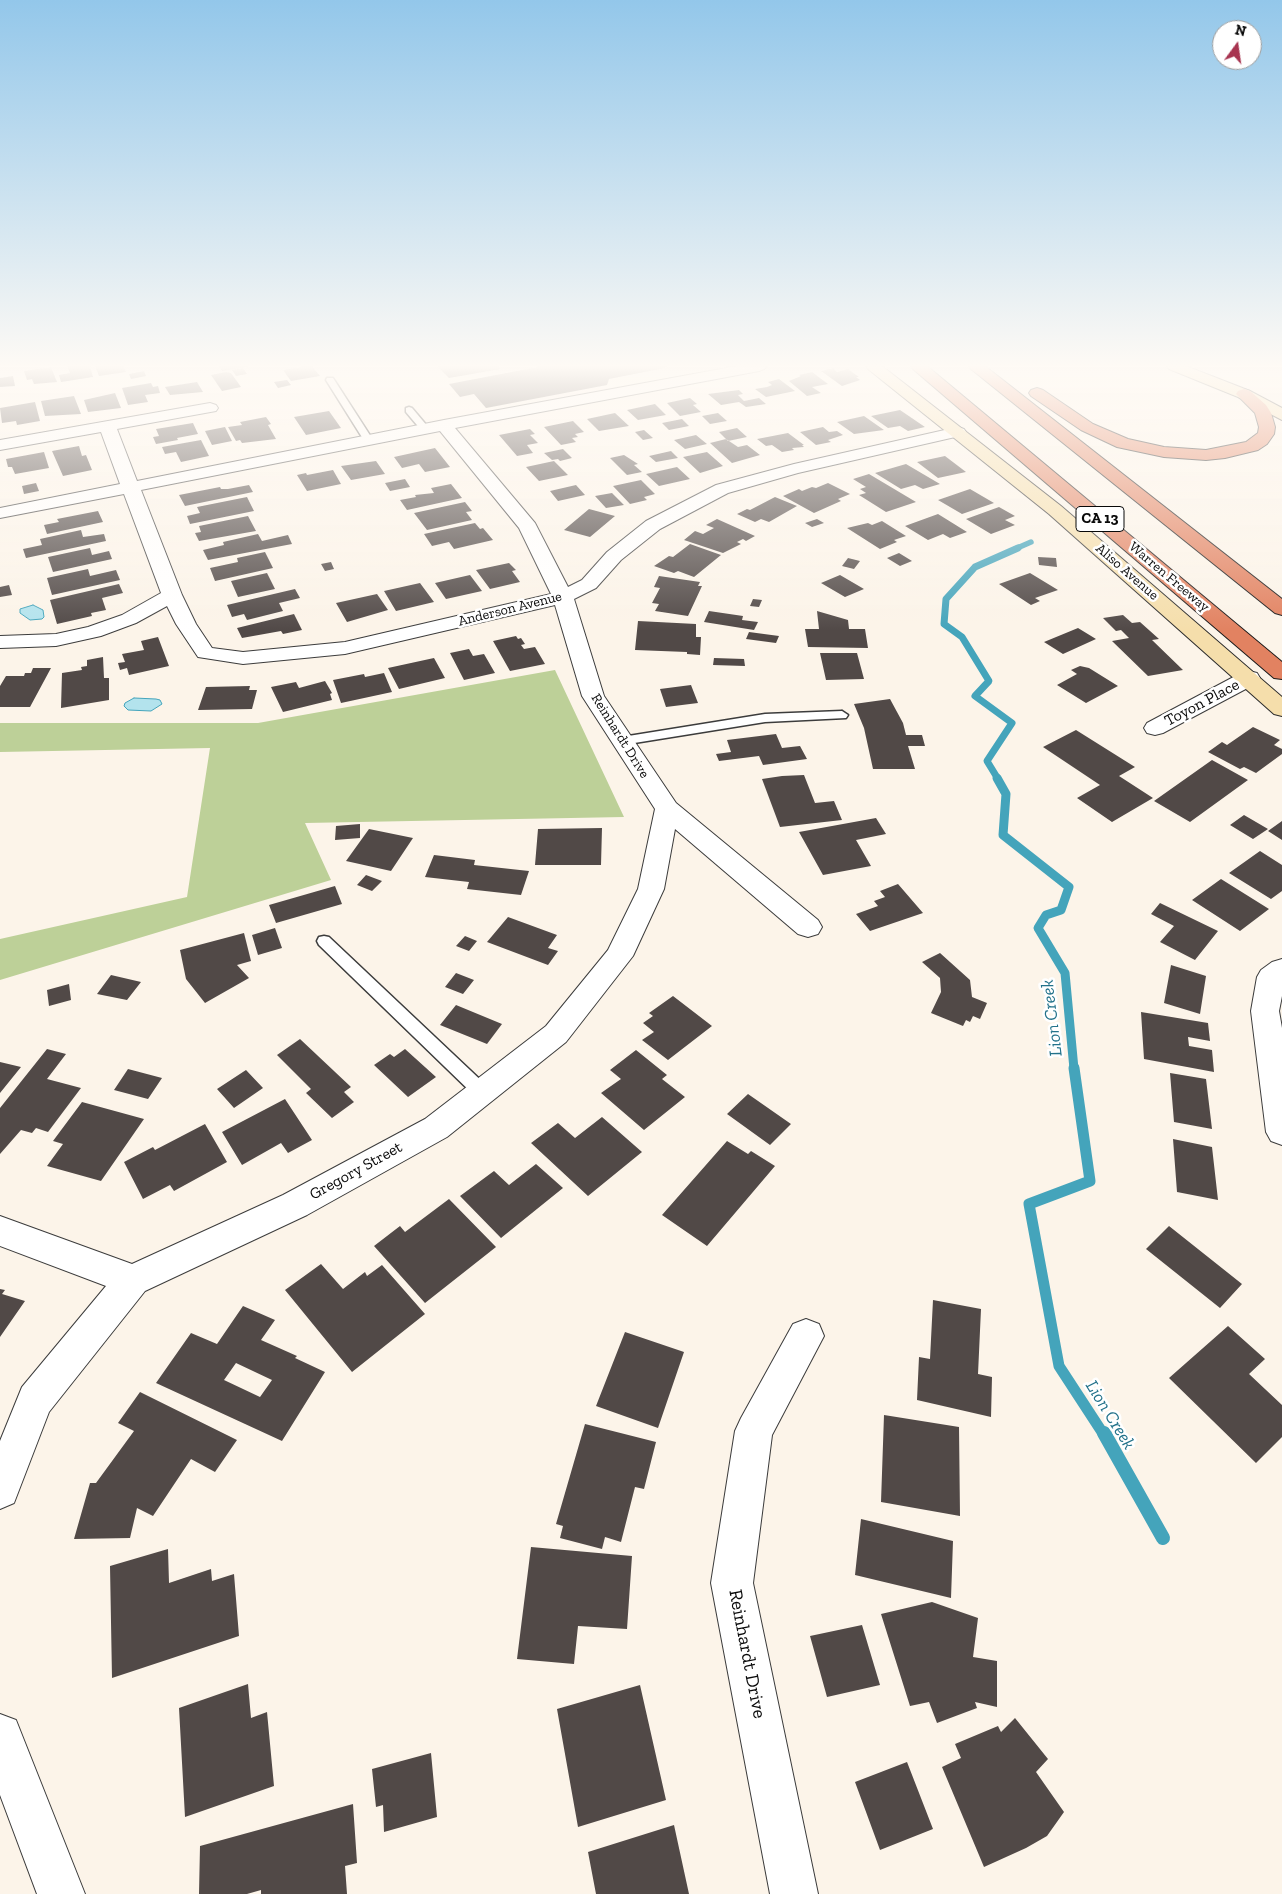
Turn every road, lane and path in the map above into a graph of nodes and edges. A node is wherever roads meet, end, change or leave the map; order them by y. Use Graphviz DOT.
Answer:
graph roads {
  1 [pos="119,454"];
  2 [pos="295,454"];
  3 [pos="460,454"];
  4 [pos="856,454"];
  5 [pos="986,454"];
  6 [pos="1023,454"];
  7 [pos="1087,454"];
  8 [pos="1196,454"];
  9 [pos="1212,454"];
  10 [pos="131,487"];
  11 [pos="0,514"];
  12 [pos="172,595"];
  13 [pos="563,598"];
  14 [pos="1282,609"];
  15 [pos="0,642"];
  16 [pos="1282,673"];
  17 [pos="1248,678"];
  18 [pos="1282,709"];
  19 [pos="842,715"];
  20 [pos="1155,728"];
  21 [pos="622,741"];
  22 [pos="668,809"];
  23 [pos="808,927"];
  24 [pos="324,942"];
  25 [pos="1282,969"];
  26 [pos="482,1092"];
  27 [pos="1282,1132"];
  28 [pos="0,1231"];
  29 [pos="133,1280"];
  30 [pos="806,1336"];
  31 [pos="0,1489"];
  32 [pos="1,1741"];
  33 [pos="61,1894"];
  34 [pos="794,1894"];
  1 -- 10 [label="street"];
  2 -- 10 [label="street"];
  3 -- 13 [label="street, Reinhardt Drive"];
  4 -- 13 [label="street, Anderson Avenue"];
  5 -- 17 [label="main road, Aliso Avenue"];
  6 -- 16 [label="highway, Warren Freeway / CA 13"];
  7 -- 14 [label="highway, CA 13"];
  8 -- 9 [label="highway"];
  10 -- 11 [label="street"];
  10 -- 12 [label="street"];
  12 -- 13 [label="street, Anderson Avenue"];
  12 -- 15 [label="street"];
  13 -- 21 [label="street, Reinhardt Drive"];
  17 -- 18 [label="main road, Aliso Avenue"];
  17 -- 20 [label="street, Toyon Place"];
  19 -- 21 [label="lane"];
  21 -- 22 [label="street, Reinhardt Drive"];
  22 -- 23 [label="street, Reinhardt Drive"];
  22 -- 26 [label="street, Gregory Street"];
  24 -- 26 [label="lane"];
  25 -- 27 [label="street"];
  26 -- 29 [label="street, Gregory Street"];
  28 -- 29 [label="street"];
  29 -- 31 [label="street, Gregory Street"];
  30 -- 34 [label="street, Reinhardt Drive"];
  32 -- 33 [label="street"];
}
